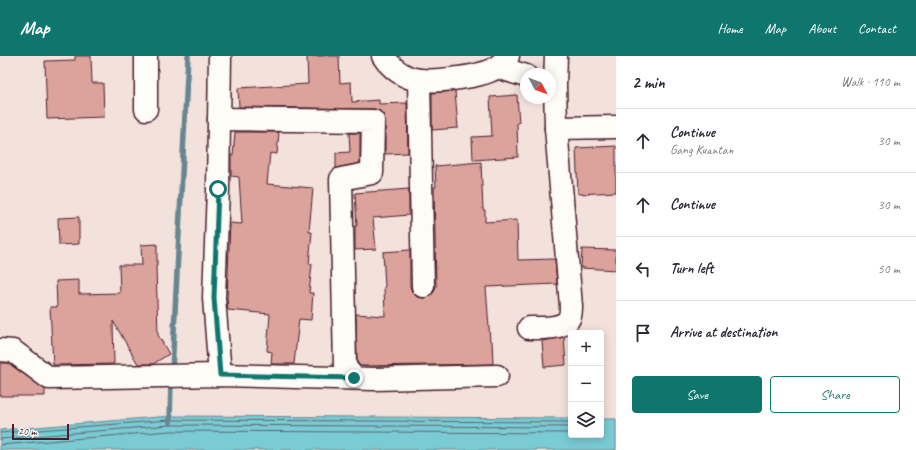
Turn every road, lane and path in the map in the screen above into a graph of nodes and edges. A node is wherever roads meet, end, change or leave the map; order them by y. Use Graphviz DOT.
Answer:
graph roads {
  1 [pos="146,56"];
  2 [pos="220,56"];
  3 [pos="384,56"];
  4 [pos="556,56"];
  5 [pos="503,62"];
  6 [pos="554,68"];
  7 [pos="520,72"];
  8 [pos="419,80"];
  9 [pos="554,104"];
  10 [pos="146,109"];
  11 [pos="219,119"];
  12 [pos="616,127"];
  13 [pos="556,128"];
  14 [pos="423,286"];
  15 [pos="529,328"];
  16 [pos="0,350"];
  17 [pos="220,375"];
  18 [pos="497,376"];
  19 [pos="354,378"];
  1 -- 10 [label="street"];
  2 -- 11 [label="street"];
  3 -- 8 [label="street"];
  4 -- 6 [label="street"];
  5 -- 7 [label="street"];
  5 -- 8 [label="street"];
  8 -- 14 [label="street"];
  9 -- 13 [label="street"];
  11 -- 17 [label="street"];
  11 -- 19 [label="street"];
  12 -- 13 [label="street"];
  13 -- 15 [label="street"];
  16 -- 17 [label="street"];
  17 -- 19 [label="street"];
  18 -- 19 [label="street"];
}
